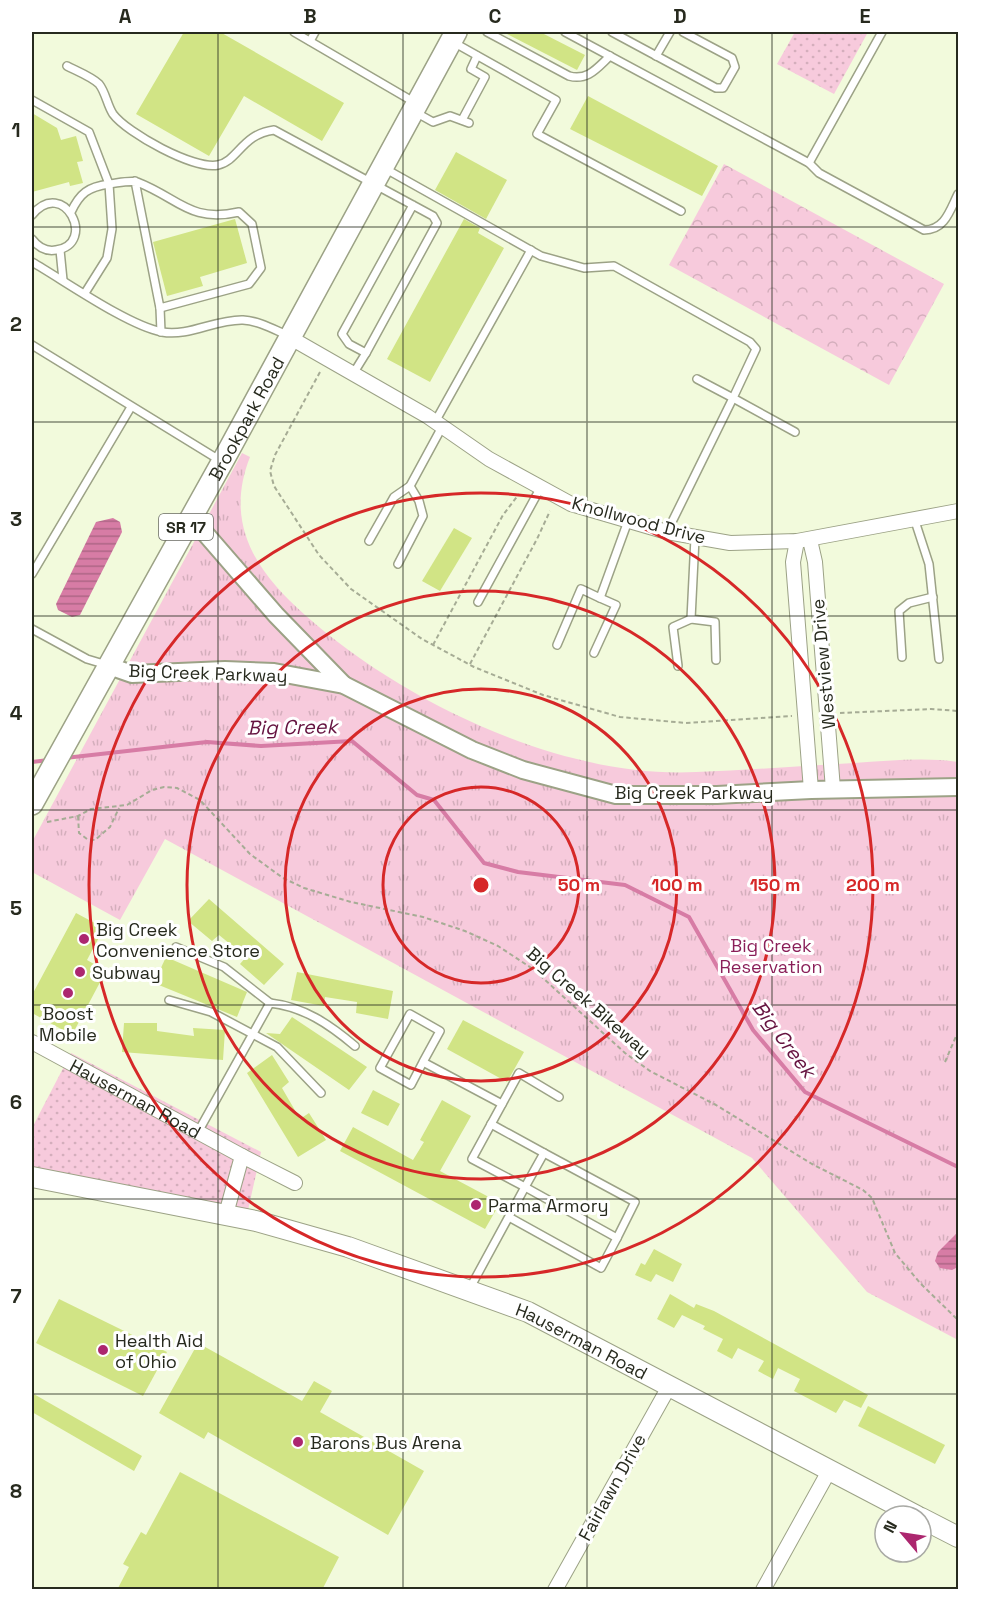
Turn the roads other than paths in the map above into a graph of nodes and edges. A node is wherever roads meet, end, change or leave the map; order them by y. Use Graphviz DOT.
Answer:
graph roads {
  1 [pos="294,32"];
  2 [pos="315,32"];
  3 [pos="487,32"];
  4 [pos="565,32"];
  5 [pos="612,32"];
  6 [pos="670,32"];
  7 [pos="683,32"];
  8 [pos="882,32"];
  9 [pos="453,36"];
  10 [pos="310,41"];
  11 [pos="477,56"];
  12 [pos="610,56"];
  13 [pos="656,56"];
  14 [pos="67,66"];
  15 [pos="32,100"];
  16 [pos="414,107"];
  17 [pos="809,163"];
  18 [pos="377,176"];
  19 [pos="135,181"];
  20 [pos="109,184"];
  21 [pos="958,194"];
  22 [pos="413,205"];
  23 [pos="71,212"];
  24 [pos="681,212"];
  25 [pos="32,215"];
  26 [pos="32,239"];
  27 [pos="60,250"];
  28 [pos="531,250"];
  29 [pos="32,262"];
  30 [pos="63,280"];
  31 [pos="85,293"];
  32 [pos="160,308"];
  33 [pos="161,332"];
  34 [pos="289,336"];
  35 [pos="32,345"];
  36 [pos="366,353"];
  37 [pos="353,374"];
  38 [pos="697,379"];
  39 [pos="733,398"];
  40 [pos="131,407"];
  41 [pos="439,424"];
  42 [pos="795,432"];
  43 [pos="222,461"];
  44 [pos="410,486"];
  45 [pos="541,487"];
  46 [pos="958,511"];
  47 [pos="191,517"];
  48 [pos="628,521"];
  49 [pos="915,521"];
  50 [pos="667,532"];
  51 [pos="695,538"];
  52 [pos="803,540"];
  53 [pos="369,541"];
  54 [pos="398,564"];
  55 [pos="32,574"];
  56 [pos="933,597"];
  57 [pos="600,598"];
  58 [pos="478,602"];
  59 [pos="691,620"];
  60 [pos="820,622"];
  61 [pos="798,624"];
  62 [pos="32,629"];
  63 [pos="557,645"];
  64 [pos="594,653"];
  65 [pos="902,657"];
  66 [pos="939,659"];
  67 [pos="716,660"];
  68 [pos="109,666"];
  69 [pos="678,666"];
  70 [pos="344,685"];
  71 [pos="826,698"];
  72 [pos="804,708"];
  73 [pos="958,787"];
  74 [pos="833,789"];
  75 [pos="811,790"];
  76 [pos="32,804"];
  77 [pos="176,947"];
  78 [pos="169,1000"];
  79 [pos="270,1003"];
  80 [pos="253,1034"];
  81 [pos="32,1042"];
  82 [pos="355,1046"];
  83 [pos="423,1062"];
  84 [pos="321,1093"];
  85 [pos="559,1097"];
  86 [pos="502,1104"];
  87 [pos="491,1124"];
  88 [pos="198,1132"];
  89 [pos="544,1153"];
  90 [pos="242,1156"];
  91 [pos="32,1177"];
  92 [pos="295,1183"];
  93 [pos="525,1187"];
  94 [pos="226,1214"];
  95 [pos="509,1217"];
  96 [pos="617,1238"];
  97 [pos="469,1290"];
  98 [pos="669,1384"];
  99 [pos="829,1471"];
  100 [pos="894,1504"];
  101 [pos="933,1524"];
  102 [pos="958,1537"];
  103 [pos="555,1590"];
  104 [pos="763,1590"];
  1 -- 10 [label="lane"];
  2 -- 10 [label="lane"];
  3 -- 12 [label="lane"];
  4 -- 12 [label="lane"];
  5 -- 13 [label="lane"];
  6 -- 13 [label="lane"];
  7 -- 13 [label="lane"];
  8 -- 17 [label="lane"];
  9 -- 11 [label="lane"];
  9 -- 16 [label="main road, Brookpark Road / SR 17"];
  10 -- 16 [label="lane"];
  11 -- 16 [label="lane"];
  11 -- 24 [label="lane"];
  12 -- 17 [label="lane"];
  14 -- 18 [label="lane"];
  15 -- 20 [label="lane"];
  16 -- 18 [label="main road, Brookpark Road / SR 17"];
  17 -- 21 [label="lane"];
  18 -- 22 [label="lane"];
  18 -- 28 [label="lane"];
  18 -- 34 [label="main road, Brookpark Road / SR 17"];
  19 -- 20 [label="lane"];
  19 -- 32 [label="lane"];
  19 -- 32 [label="lane"];
  20 -- 23 [label="lane"];
  20 -- 31 [label="lane"];
  22 -- 36 [label="lane"];
  22 -- 36 [label="lane"];
  23 -- 25 [label="lane"];
  23 -- 27 [label="lane"];
  26 -- 27 [label="lane"];
  27 -- 30 [label="lane"];
  28 -- 39 [label="lane"];
  28 -- 41 [label="lane"];
  29 -- 30 [label="lane"];
  30 -- 31 [label="lane"];
  31 -- 33 [label="lane"];
  32 -- 33 [label="lane"];
  33 -- 34 [label="lane"];
  34 -- 37 [label="street, Knollwood Drive"];
  34 -- 43 [label="main road, Brookpark Road / SR 17"];
  35 -- 40 [label="lane"];
  36 -- 37 [label="lane"];
  37 -- 41 [label="street, Knollwood Drive"];
  38 -- 39 [label="lane"];
  39 -- 42 [label="lane"];
  39 -- 50 [label="lane"];
  40 -- 43 [label="lane"];
  40 -- 55 [label="lane"];
  41 -- 44 [label="lane"];
  41 -- 45 [label="street, Knollwood Drive"];
  43 -- 47 [label="main road, Brookpark Road / SR 17"];
  44 -- 53 [label="lane"];
  44 -- 54 [label="lane"];
  45 -- 48 [label="street, Knollwood Drive"];
  45 -- 58 [label="lane"];
  46 -- 49 [label="street, Knollwood Drive"];
  47 -- 68 [label="main road, Brookpark Road / SR 17"];
  47 -- 70 [label="street, Big Creek Parkway"];
  48 -- 50 [label="street, Knollwood Drive"];
  48 -- 57 [label="lane"];
  49 -- 52 [label="street, Knollwood Drive"];
  49 -- 56 [label="lane"];
  50 -- 51 [label="street, Knollwood Drive"];
  51 -- 52 [label="street, Knollwood Drive"];
  51 -- 59 [label="lane"];
  52 -- 60 [label="street, Westview Drive"];
  52 -- 61 [label="street, Westview Drive"];
  56 -- 65 [label="lane"];
  56 -- 66 [label="lane"];
  57 -- 63 [label="lane"];
  57 -- 64 [label="lane"];
  59 -- 67 [label="lane"];
  59 -- 69 [label="lane"];
  60 -- 61 [label="street"];
  60 -- 71 [label="street, Westview Drive"];
  61 -- 72 [label="street, Westview Drive"];
  62 -- 68 [label="lane"];
  68 -- 70 [label="street, Big Creek Parkway"];
  68 -- 76 [label="main road, Brookpark Road / SR 17"];
  70 -- 75 [label="street, Big Creek Parkway"];
  71 -- 72 [label="street"];
  71 -- 74 [label="street, Westview Drive"];
  72 -- 75 [label="street, Westview Drive"];
  73 -- 74 [label="street, Big Creek Parkway"];
  74 -- 75 [label="street, Big Creek Parkway"];
  77 -- 79 [label="lane"];
  78 -- 80 [label="lane"];
  79 -- 80 [label="lane"];
  79 -- 82 [label="lane"];
  80 -- 84 [label="lane"];
  80 -- 88 [label="lane"];
  81 -- 88 [label="street, Hauserman Road"];
  83 -- 83 [label="lane"];
  83 -- 86 [label="lane"];
  85 -- 86 [label="lane"];
  86 -- 87 [label="lane"];
  87 -- 89 [label="lane"];
  87 -- 93 [label="lane"];
  88 -- 90 [label="street, Hauserman Road"];
  89 -- 93 [label="lane"];
  89 -- 96 [label="lane"];
  90 -- 92 [label="street, Hauserman Road"];
  90 -- 94 [label="street"];
  91 -- 94 [label="main road, Hauserman Road"];
  93 -- 95 [label="lane"];
  93 -- 96 [label="lane"];
  94 -- 97 [label="main road, Hauserman Road"];
  95 -- 96 [label="lane"];
  95 -- 97 [label="lane"];
  97 -- 98 [label="main road, Hauserman Road"];
  98 -- 99 [label="main road, Hauserman Road"];
  98 -- 103 [label="street, Fairlawn Drive"];
  99 -- 100 [label="main road, Hauserman Road"];
  99 -- 104 [label="street"];
  101 -- 102 [label="main road, Hauserman Road"];
}
